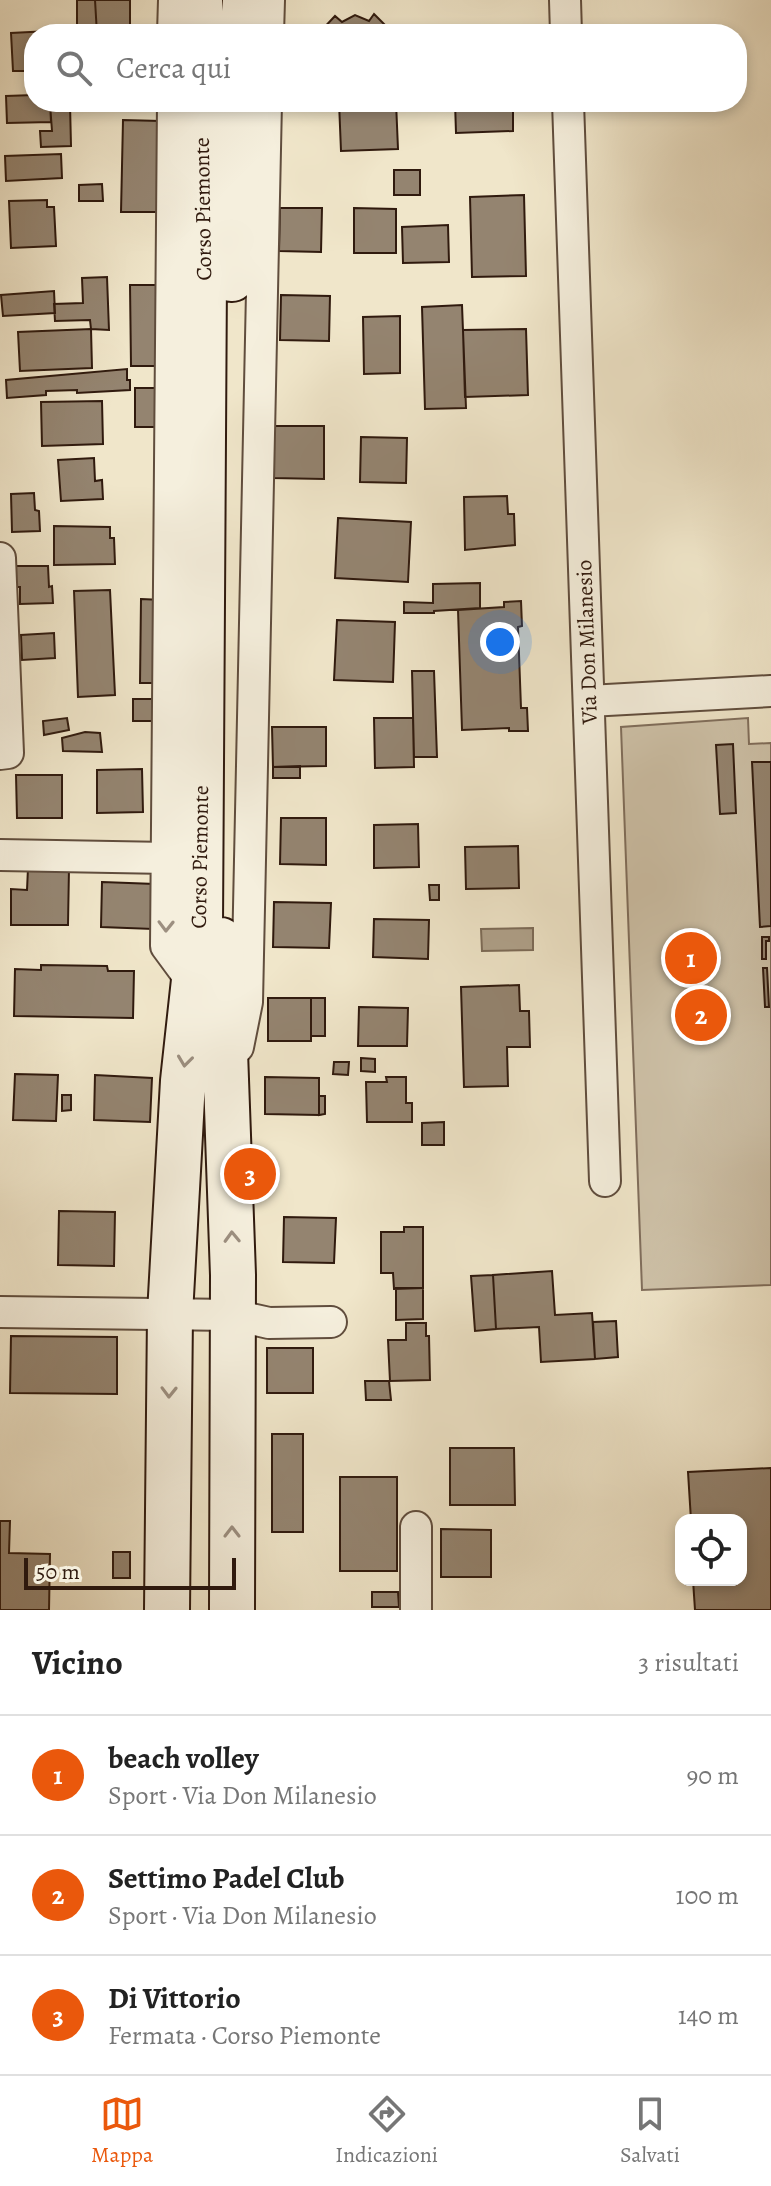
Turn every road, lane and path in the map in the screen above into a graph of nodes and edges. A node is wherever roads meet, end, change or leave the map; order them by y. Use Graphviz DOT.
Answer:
graph roads {
  1 [pos="174,0"];
  2 [pos="200,0"];
  3 [pos="245,0"];
  4 [pos="269,0"];
  5 [pos="565,0"];
  6 [pos="173,24"];
  7 [pos="201,24"];
  8 [pos="244,24"];
  9 [pos="268,24"];
  10 [pos="566,24"];
  11 [pos="173,112"];
  12 [pos="203,112"];
  13 [pos="239,112"];
  14 [pos="266,112"];
  15 [pos="568,112"];
  16 [pos="218,276"];
  17 [pos="0,558"];
  18 [pos="771,691"];
  19 [pos="589,701"];
  20 [pos="4,753"];
  21 [pos="0,855"];
  22 [pos="168,858"];
  23 [pos="194,984"];
  24 [pos="227,1100"];
  25 [pos="605,1181"];
  26 [pos="0,1312"];
  27 [pos="170,1314"];
  28 [pos="233,1315"];
  29 [pos="331,1322"];
  30 [pos="416,1527"];
  31 [pos="167,1610"];
  32 [pos="232,1610"];
  33 [pos="416,1610"];
  1 -- 6 [label="street"];
  2 -- 7 [label="main road"];
  3 -- 8 [label="main road"];
  4 -- 9 [label="street"];
  5 -- 10 [label="street"];
  11 -- 22 [label="street"];
  12 -- 16 [label="main road, Corso Piemonte"];
  13 -- 16 [label="main road, Corso Piemonte"];
  14 -- 24 [label="street, Corso Piemonte"];
  15 -- 19 [label="street, Via Don Milanesio"];
  16 -- 23 [label="main road, Corso Piemonte"];
  16 -- 24 [label="main road, Corso Piemonte"];
  17 -- 20 [label="street"];
  18 -- 19 [label="street"];
  19 -- 25 [label="street, Via Don Milanesio"];
  21 -- 22 [label="street"];
  22 -- 23 [label="street, one-way"];
  23 -- 27 [label="main road, Corso Piemonte, one-way"];
  28 -- 24 [label="main road, Corso Piemonte, one-way"];
  26 -- 27 [label="street"];
  27 -- 28 [label="street"];
  27 -- 31 [label="main road, Corso Piemonte, one-way"];
  28 -- 29 [label="street"];
  32 -- 28 [label="main road, Corso Piemonte, one-way"];
  30 -- 33 [label="street"];
}
